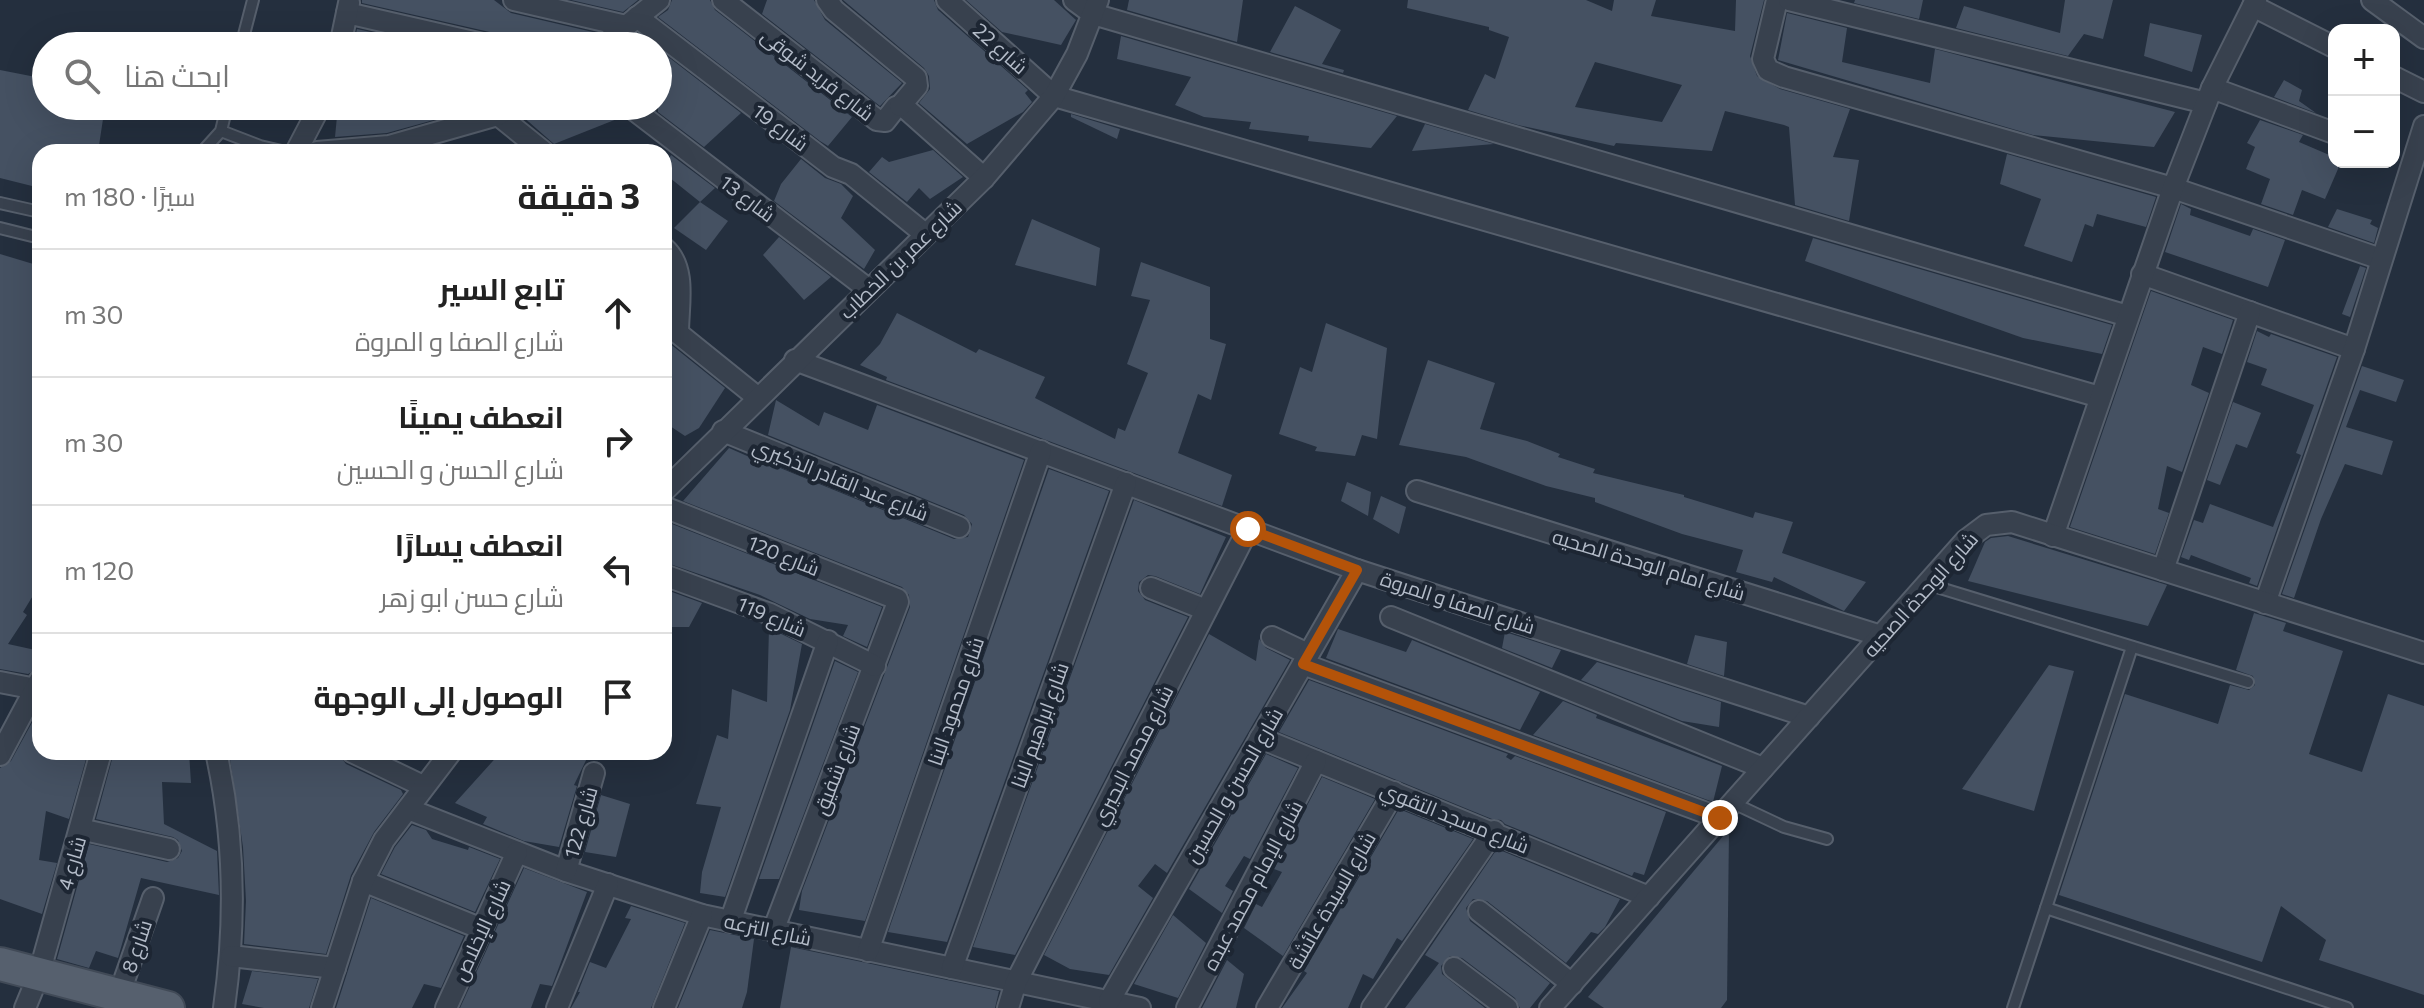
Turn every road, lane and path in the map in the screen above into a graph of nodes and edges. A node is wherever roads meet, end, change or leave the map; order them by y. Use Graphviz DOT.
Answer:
graph roads {
  1 [pos="253,0"];
  2 [pos="514,0"];
  3 [pos="659,0"];
  4 [pos="723,0"];
  5 [pos="827,0"];
  6 [pos="947,0"];
  7 [pos="1074,0"];
  8 [pos="1777,0"];
  9 [pos="1789,0"];
  10 [pos="2372,0"];
  11 [pos="2254,3"];
  12 [pos="348,6"];
  13 [pos="1096,7"];
  14 [pos="631,21"];
  15 [pos="245,32"];
  16 [pos="343,32"];
  17 [pos="441,32"];
  18 [pos="618,32"];
  19 [pos="646,32"];
  20 [pos="2424,38"];
  21 [pos="2328,44"];
  22 [pos="672,51"];
  23 [pos="2400,80"];
  24 [pos="2424,92"];
  25 [pos="1054,96"];
  26 [pos="2209,96"];
  27 [pos="900,106"];
  28 [pos="224,120"];
  29 [pos="313,120"];
  30 [pos="478,120"];
  31 [pos="514,120"];
  32 [pos="647,120"];
  33 [pos="2424,126"];
  34 [pos="221,131"];
  35 [pos="2328,131"];
  36 [pos="209,144"];
  37 [pos="255,144"];
  38 [pos="300,144"];
  39 [pos="407,144"];
  40 [pos="536,144"];
  41 [pos="2403,158"];
  42 [pos="984,178"];
  43 [pos="2173,188"];
  44 [pos="0,203"];
  45 [pos="32,210"];
  46 [pos="0,228"];
  47 [pos="925,234"];
  48 [pos="32,236"];
  49 [pos="672,258"];
  50 [pos="2381,259"];
  51 [pos="2142,274"];
  52 [pos="868,289"];
  53 [pos="2250,312"];
  54 [pos="2128,316"];
  55 [pos="672,321"];
  56 [pos="672,329"];
  57 [pos="2354,349"];
  58 [pos="795,360"];
  59 [pos="757,397"];
  60 [pos="2100,397"];
  61 [pos="723,431"];
  62 [pos="1041,451"];
  63 [pos="672,480"];
  64 [pos="1126,483"];
  65 [pos="1417,491"];
  66 [pos="672,510"];
  67 [pos="959,527"];
  68 [pos="1248,529"];
  69 [pos="2053,536"];
  70 [pos="1357,570"];
  71 [pos="2163,570"];
  72 [pos="672,578"];
  73 [pos="1927,584"];
  74 [pos="1151,588"];
  75 [pos="2265,603"];
  76 [pos="898,606"];
  77 [pos="1206,610"];
  78 [pos="1391,617"];
  79 [pos="1881,636"];
  80 [pos="1272,637"];
  81 [pos="828,641"];
  82 [pos="2132,647"];
  83 [pos="2424,653"];
  84 [pos="1306,659"];
  85 [pos="875,666"];
  86 [pos="0,682"];
  87 [pos="2248,682"];
  88 [pos="32,685"];
  89 [pos="32,696"];
  90 [pos="1809,717"];
  91 [pos="1260,738"];
  92 [pos="0,755"];
  93 [pos="99,760"];
  94 [pos="218,760"];
  95 [pos="369,760"];
  96 [pos="444,760"];
  97 [pos="1316,761"];
  98 [pos="1763,768"];
  99 [pos="594,773"];
  100 [pos="423,786"];
  101 [pos="1394,792"];
  102 [pos="408,809"];
  103 [pos="1726,810"];
  104 [pos="80,829"];
  105 [pos="1494,831"];
  106 [pos="1827,839"];
  107 [pos="169,849"];
  108 [pos="517,852"];
  109 [pos="566,871"];
  110 [pos="363,881"];
  111 [pos="608,884"];
  112 [pos="1649,897"];
  113 [pos="153,898"];
  114 [pos="2046,908"];
  115 [pos="1479,911"];
  116 [pos="702,915"];
  117 [pos="730,922"];
  118 [pos="482,929"];
  119 [pos="773,931"];
  120 [pos="868,951"];
  121 [pos="231,956"];
  122 [pos="0,964"];
  123 [pos="335,968"];
  124 [pos="952,968"];
  125 [pos="1454,968"];
  126 [pos="39,974"];
  127 [pos="1016,982"];
  128 [pos="1572,984"];
  129 [pos="119,995"];
  130 [pos="1109,1001"];
  131 [pos="25,1008"];
  132 [pos="168,1008"];
  133 [pos="224,1008"];
  134 [pos="322,1008"];
  135 [pos="446,1008"];
  136 [pos="557,1008"];
  137 [pos="664,1008"];
  138 [pos="1008,1008"];
  139 [pos="1140,1008"];
  140 [pos="1187,1008"];
  141 [pos="1267,1008"];
  142 [pos="1372,1008"];
  143 [pos="1507,1008"];
  144 [pos="1550,1008"];
  145 [pos="2013,1008"];
  146 [pos="2347,1008"];
  1 -- 15 [label="lane"];
  2 -- 14 [label="street"];
  3 -- 14 [label="street"];
  4 -- 27 [label="street, شارع فريد شوقى"];
  5 -- 27 [label="street"];
  6 -- 25 [label="street, شارع 22"];
  7 -- 13 [label="street"];
  8 -- 43 [label="street"];
  9 -- 26 [label="street"];
  10 -- 20 [label="street"];
  11 -- 21 [label="street"];
  11 -- 26 [label="street"];
  12 -- 16 [label="street"];
  12 -- 17 [label="street"];
  13 -- 25 [label="street, شارع عمر بن الخطاب"];
  13 -- 54 [label="street"];
  14 -- 18 [label="street"];
  14 -- 19 [label="street, شارع 19"];
  22 -- 47 [label="street, شارع 19"];
  23 -- 24 [label="street"];
  25 -- 42 [label="street, شارع عمر بن الخطاب"];
  25 -- 60 [label="street"];
  26 -- 35 [label="street"];
  26 -- 43 [label="street"];
  27 -- 42 [label="street, شارع فريد شوقى"];
  28 -- 34 [label="lane"];
  29 -- 38 [label="street"];
  30 -- 39 [label="street"];
  31 -- 40 [label="street"];
  32 -- 52 [label="street, شارع 13"];
  33 -- 41 [label="street"];
  34 -- 36 [label="lane"];
  34 -- 37 [label="lane"];
  41 -- 50 [label="street"];
  42 -- 47 [label="street, شارع عمر بن الخطاب"];
  43 -- 50 [label="street"];
  43 -- 51 [label="street"];
  44 -- 45 [label="lane"];
  46 -- 48 [label="lane"];
  47 -- 52 [label="street, شارع عمر بن الخطاب"];
  49 -- 55 [label="street"];
  50 -- 57 [label="street"];
  51 -- 53 [label="street"];
  51 -- 54 [label="street"];
  52 -- 58 [label="street, شارع عمر بن الخطاب"];
  53 -- 57 [label="street"];
  53 -- 71 [label="street"];
  54 -- 60 [label="street"];
  56 -- 59 [label="street"];
  57 -- 75 [label="street"];
  58 -- 59 [label="street, شارع عمر بن الخطاب"];
  58 -- 62 [label="street, شارع الصفا و المروة"];
  59 -- 61 [label="street, شارع عمر بن الخطاب"];
  60 -- 69 [label="street"];
  61 -- 63 [label="street, شارع عمر بن الخطاب"];
  61 -- 67 [label="street, شارع عبد القادر الذكيري"];
  62 -- 64 [label="street, شارع الصفا و المروة"];
  62 -- 120 [label="street, شارع محمود البنا"];
  64 -- 68 [label="street, شارع الصفا و المروة"];
  64 -- 124 [label="street, شارع ابراهيم البنا"];
  65 -- 79 [label="street, شارع امام الوحدة الصحيه"];
  66 -- 76 [label="street, شارع 120"];
  68 -- 70 [label="street, شارع الصفا و المروة"];
  68 -- 77 [label="street, شارع محمد البحيري"];
  69 -- 71 [label="street, شارع الوحدة الصحيه"];
  69 -- 73 [label="street, شارع الوحدة الصحيه"];
  70 -- 84 [label="street, شارع الحسن و الحسين"];
  70 -- 90 [label="street, شارع الصفا و المروة"];
  71 -- 75 [label="street, شارع الوحدة الصحيه"];
  72 -- 81 [label="street, شارع 119"];
  73 -- 79 [label="street, شارع الوحدة الصحيه"];
  73 -- 82 [label="lane"];
  74 -- 77 [label="street"];
  75 -- 83 [label="street, شارع الوحدة الصحيه"];
  76 -- 85 [label="street, شارع شفيق"];
  77 -- 127 [label="street, شارع محمد البحيري"];
  78 -- 98 [label="street"];
  79 -- 90 [label="street, شارع الوحدة الصحيه"];
  80 -- 84 [label="street"];
  81 -- 85 [label="street, شارع 119"];
  81 -- 117 [label="street"];
  82 -- 87 [label="lane"];
  82 -- 114 [label="lane"];
  84 -- 91 [label="street, شارع الحسن و الحسين"];
  84 -- 103 [label="street"];
  85 -- 119 [label="street, شارع شفيق"];
  86 -- 88 [label="street"];
  89 -- 92 [label="street"];
  90 -- 98 [label="street, شارع الوحدة الصحيه"];
  91 -- 97 [label="street, شارع مسجد التقوي"];
  91 -- 130 [label="street, شارع الحسن و الحسين"];
  93 -- 104 [label="street, شارع 4"];
  94 -- 121 [label="street"];
  95 -- 100 [label="street"];
  96 -- 100 [label="street"];
  97 -- 101 [label="street, شارع مسجد التقوي"];
  97 -- 140 [label="street, شارع الإمام محمد عبده"];
  98 -- 103 [label="street, شارع الوحدة الصحيه"];
  99 -- 109 [label="street, شارع 122"];
  100 -- 102 [label="street"];
  101 -- 105 [label="street, شارع مسجد التقوي"];
  101 -- 141 [label="street, شارع السيدة عائشة"];
  102 -- 108 [label="street, شارع الترعه"];
  102 -- 110 [label="street"];
  103 -- 106 [label="lane"];
  103 -- 112 [label="street, شارع الوحدة الصحيه"];
  104 -- 107 [label="street"];
  104 -- 126 [label="street, شارع 4"];
  105 -- 112 [label="street, شارع مسجد التقوي"];
  105 -- 142 [label="street"];
  108 -- 109 [label="street, شارع الترعه"];
  108 -- 118 [label="street, شارع الإخلاص"];
  109 -- 111 [label="street, شارع الترعه"];
  110 -- 118 [label="street"];
  110 -- 123 [label="street"];
  111 -- 116 [label="street, شارع الترعه"];
  111 -- 136 [label="street"];
  112 -- 128 [label="street, شارع الوحدة الصحيه"];
  113 -- 129 [label="street, شارع 8"];
  114 -- 145 [label="lane"];
  114 -- 146 [label="lane"];
  115 -- 128 [label="street"];
  116 -- 117 [label="street, شارع الترعه"];
  116 -- 137 [label="street"];
  117 -- 119 [label="street, شارع الترعه"];
  118 -- 135 [label="street, شارع الإخلاص"];
  119 -- 120 [label="street, شارع الترعه"];
  120 -- 124 [label="street, شارع الترعه"];
  121 -- 123 [label="street"];
  121 -- 133 [label="street"];
  122 -- 126 [label="main road"];
  123 -- 134 [label="street"];
  124 -- 127 [label="street, شارع الترعه"];
  125 -- 143 [label="street"];
  126 -- 129 [label="main road"];
  126 -- 131 [label="street, شارع 4"];
  127 -- 130 [label="street, شارع الترعه"];
  127 -- 138 [label="street, شارع محمد البحيري"];
  128 -- 144 [label="street, شارع الوحدة الصحيه"];
  129 -- 132 [label="main road"];
  130 -- 139 [label="street, شارع الترعه"];
}
